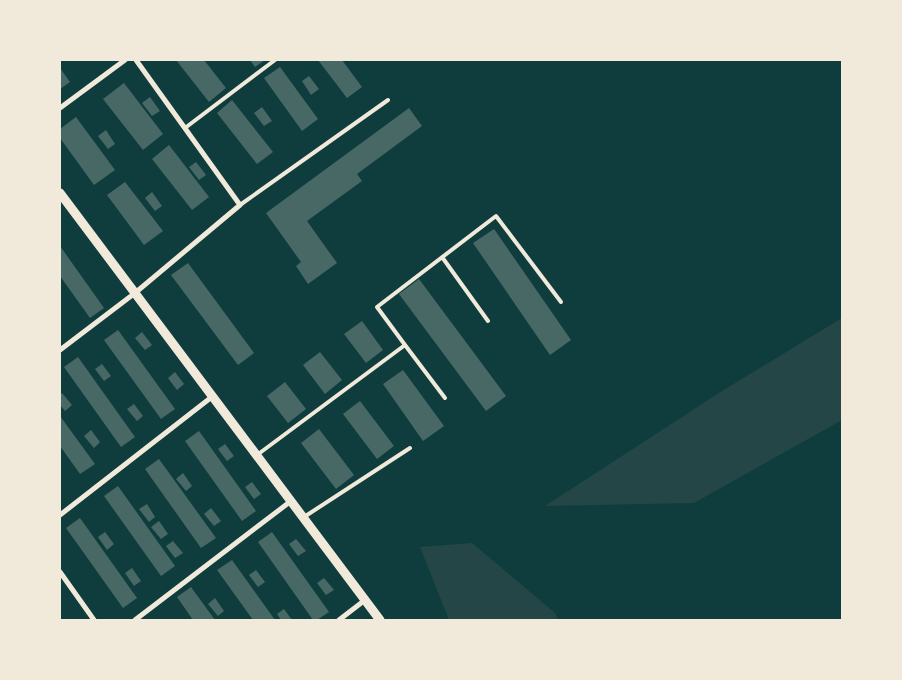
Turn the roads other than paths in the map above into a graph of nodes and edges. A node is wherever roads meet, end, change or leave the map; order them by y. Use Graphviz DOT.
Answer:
graph roads {
  1 [pos="125,60"];
  2 [pos="136,60"];
  3 [pos="275,60"];
  4 [pos="388,100"];
  5 [pos="60,108"];
  6 [pos="185,128"];
  7 [pos="60,193"];
  8 [pos="240,205"];
  9 [pos="442,257"];
  10 [pos="135,293"];
  11 [pos="562,302"];
  12 [pos="488,321"];
  13 [pos="405,345"];
  14 [pos="60,350"];
  15 [pos="213,396"];
  16 [pos="445,398"];
  17 [pos="410,448"];
  18 [pos="257,455"];
  19 [pos="291,500"];
  20 [pos="60,515"];
  21 [pos="304,517"];
  22 [pos="60,572"];
  23 [pos="365,600"];
  24 [pos="94,620"];
  25 [pos="135,620"];
  26 [pos="339,620"];
  27 [pos="380,620"];
  1 -- 5 [label="street"];
  2 -- 6 [label="street"];
  3 -- 6 [label="lane"];
  4 -- 8 [label="lane"];
  6 -- 8 [label="street"];
  7 -- 10 [label="street"];
  8 -- 10 [label="street"];
  9 -- 11 [label="lane"];
  9 -- 12 [label="lane"];
  9 -- 13 [label="lane"];
  10 -- 14 [label="street"];
  10 -- 15 [label="street"];
  13 -- 16 [label="lane"];
  13 -- 18 [label="lane"];
  15 -- 18 [label="street"];
  15 -- 20 [label="street"];
  17 -- 21 [label="lane"];
  18 -- 19 [label="street"];
  19 -- 21 [label="street"];
  19 -- 25 [label="street"];
  21 -- 23 [label="street"];
  22 -- 24 [label="street"];
  23 -- 26 [label="street"];
  23 -- 27 [label="street"];
}
